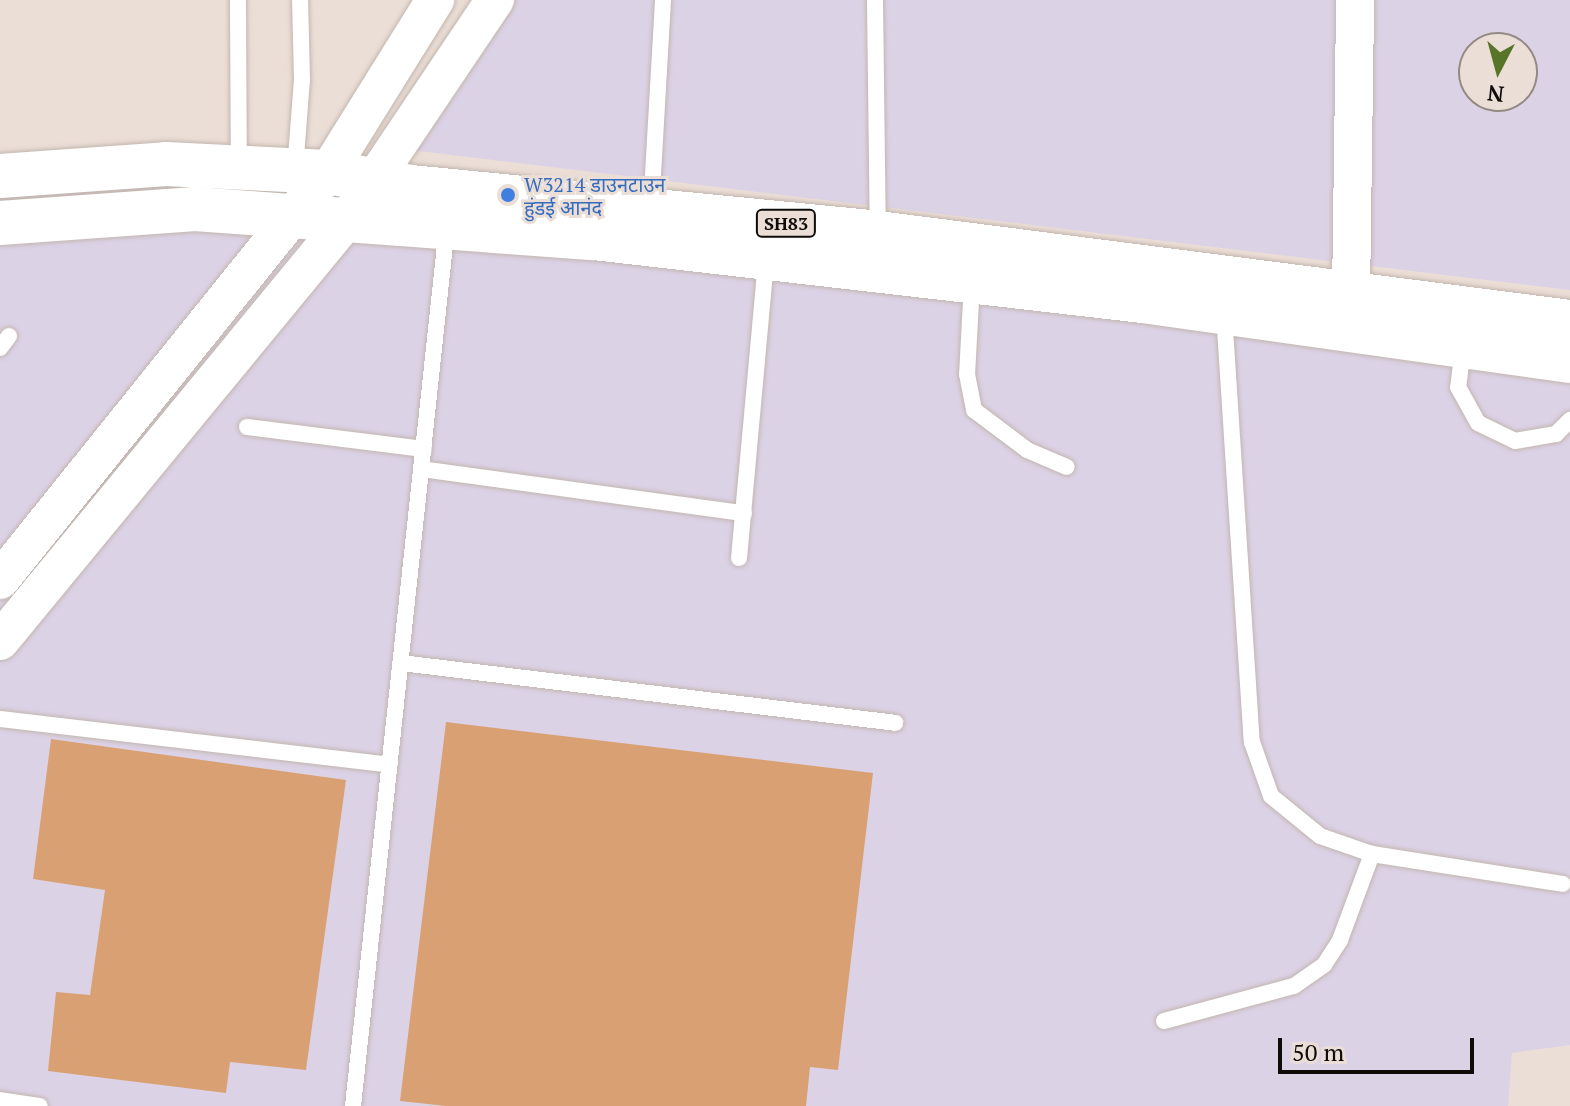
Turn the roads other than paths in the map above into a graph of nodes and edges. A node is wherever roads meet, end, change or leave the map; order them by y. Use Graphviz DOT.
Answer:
graph roads {
  1 [pos="238,0"];
  2 [pos="300,0"];
  3 [pos="435,0"];
  4 [pos="495,0"];
  5 [pos="663,0"];
  6 [pos="875,0"];
  7 [pos="1355,0"];
  8 [pos="312,172"];
  9 [pos="0,176"];
  10 [pos="375,182"];
  11 [pos="236,188"];
  12 [pos="651,209"];
  13 [pos="286,213"];
  14 [pos="349,217"];
  15 [pos="0,223"];
  16 [pos="447,225"];
  17 [pos="878,233"];
  18 [pos="766,258"];
  19 [pos="972,282"];
  20 [pos="1351,296"];
  21 [pos="1224,312"];
  22 [pos="1570,322"];
  23 [pos="1463,346"];
  24 [pos="1570,361"];
  25 [pos="1570,420"];
  26 [pos="247,427"];
  27 [pos="424,449"];
  28 [pos="1067,467"];
  29 [pos="421,469"];
  30 [pos="744,513"];
  31 [pos="739,558"];
  32 [pos="0,580"];
  33 [pos="0,641"];
  34 [pos="401,663"];
  35 [pos="0,719"];
  36 [pos="895,723"];
  37 [pos="389,765"];
  38 [pos="1372,854"];
  39 [pos="1563,884"];
  40 [pos="1164,1021"];
  41 [pos="0,1100"];
  42 [pos="40,1106"];
  43 [pos="353,1106"];
  1 -- 11 [label="lane"];
  2 -- 8 [label="lane"];
  3 -- 8 [label="street"];
  4 -- 10 [label="street"];
  5 -- 12 [label="lane"];
  6 -- 17 [label="lane"];
  7 -- 20 [label="street"];
  8 -- 10 [label="main road, SH83"];
  8 -- 11 [label="main road, SH83"];
  8 -- 13 [label="street"];
  9 -- 11 [label="main road, SH83"];
  10 -- 12 [label="main road, SH83"];
  10 -- 14 [label="street"];
  11 -- 13 [label="main road, SH83"];
  11 -- 15 [label="main road, SH83"];
  12 -- 17 [label="main road, SH83"];
  13 -- 14 [label="main road, SH83"];
  13 -- 32 [label="street"];
  14 -- 16 [label="main road, SH83"];
  14 -- 33 [label="street"];
  16 -- 18 [label="main road, SH83"];
  16 -- 27 [label="lane"];
  17 -- 20 [label="main road, SH83"];
  18 -- 19 [label="main road, SH83"];
  18 -- 30 [label="lane"];
  19 -- 21 [label="main road, SH83"];
  19 -- 28 [label="lane"];
  20 -- 22 [label="main road, SH83"];
  21 -- 23 [label="main road, SH83"];
  21 -- 38 [label="lane"];
  23 -- 24 [label="main road, SH83"];
  23 -- 25 [label="lane"];
  26 -- 27 [label="lane"];
  27 -- 29 [label="lane"];
  29 -- 30 [label="lane"];
  29 -- 34 [label="lane"];
  30 -- 31 [label="lane"];
  34 -- 36 [label="lane"];
  34 -- 37 [label="lane"];
  35 -- 37 [label="lane"];
  37 -- 43 [label="lane"];
  38 -- 39 [label="lane"];
  38 -- 40 [label="lane"];
  41 -- 42 [label="lane"];
}
